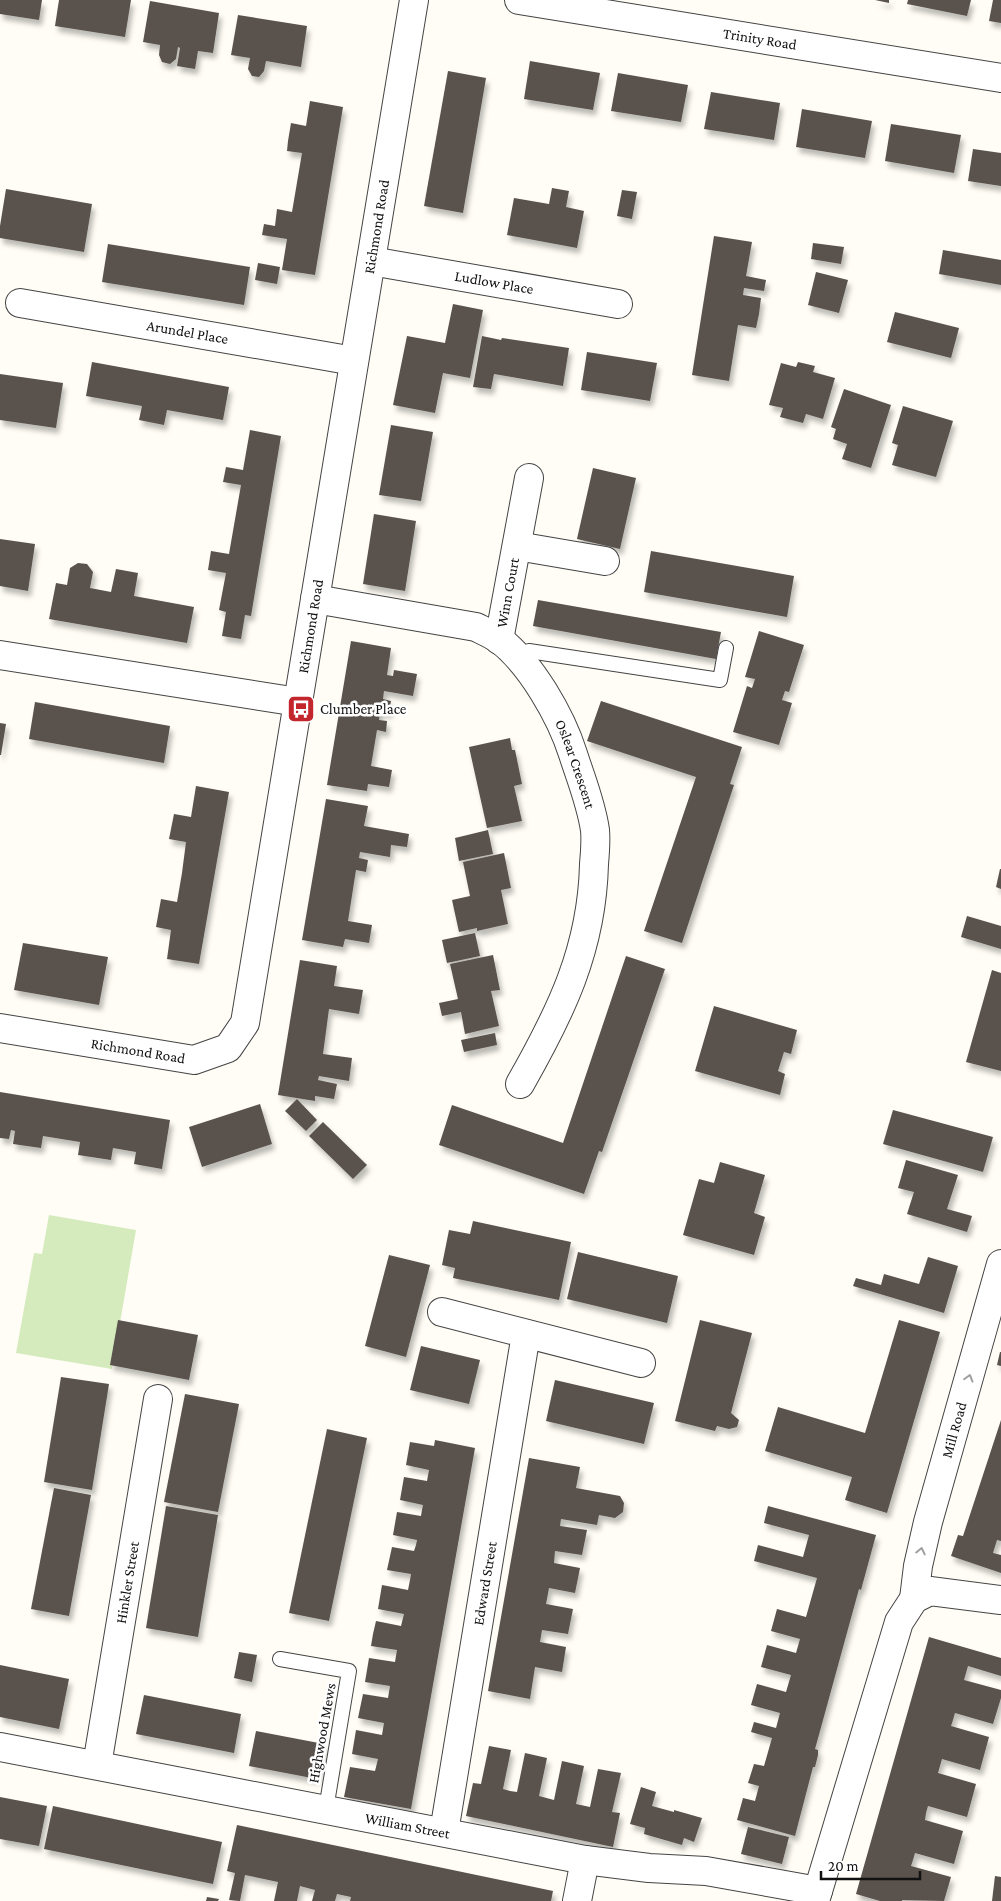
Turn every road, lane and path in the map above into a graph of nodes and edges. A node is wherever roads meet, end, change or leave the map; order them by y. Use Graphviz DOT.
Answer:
graph roads {
  1 [pos="414,0"];
  2 [pos="519,0"];
  3 [pos="1001,78"];
  4 [pos="371,261"];
  5 [pos="20,303"];
  6 [pos="618,304"];
  7 [pos="354,361"];
  8 [pos="529,478"];
  9 [pos="517,546"];
  10 [pos="605,561"];
  11 [pos="315,599"];
  12 [pos="499,640"];
  13 [pos="726,648"];
  14 [pos="0,655"];
  15 [pos="518,659"];
  16 [pos="298,702"];
  17 [pos="0,1028"];
  18 [pos="520,1084"];
  19 [pos="1001,1264"];
  20 [pos="442,1312"];
  21 [pos="526,1334"];
  22 [pos="641,1363"];
  23 [pos="158,1399"];
  24 [pos="922,1595"];
  25 [pos="1001,1600"];
  26 [pos="280,1660"];
  27 [pos="0,1747"];
  28 [pos="97,1765"];
  29 [pos="326,1809"];
  30 [pos="444,1832"];
  31 [pos="584,1860"];
  32 [pos="817,1896"];
  33 [pos="577,1901"];
  1 -- 4 [label="street, Richmond Road"];
  2 -- 3 [label="street, Trinity Road"];
  4 -- 6 [label="street, Ludlow Place"];
  4 -- 7 [label="street, Richmond Road"];
  5 -- 7 [label="street, Arundel Place"];
  7 -- 11 [label="street, Richmond Road"];
  8 -- 9 [label="street, Winn Court"];
  9 -- 10 [label="street, Winn Court"];
  9 -- 12 [label="street, Winn Court"];
  11 -- 12 [label="street, Oslear Crescent"];
  11 -- 16 [label="street, Richmond Road"];
  12 -- 15 [label="street, Oslear Crescent"];
  13 -- 15 [label="lane"];
  14 -- 16 [label="street"];
  15 -- 18 [label="street, Oslear Crescent"];
  16 -- 17 [label="street, Richmond Road"];
  24 -- 19 [label="street, Mill Road, one-way"];
  20 -- 21 [label="street"];
  21 -- 22 [label="street"];
  21 -- 30 [label="street, Edward Street"];
  23 -- 28 [label="street, Hinkler Street"];
  24 -- 25 [label="street"];
  24 -- 32 [label="street, Mill Road"];
  26 -- 29 [label="lane, Highwood Mews"];
  27 -- 28 [label="street, William Street"];
  28 -- 29 [label="street, William Street"];
  29 -- 30 [label="street, William Street"];
  30 -- 31 [label="street, William Street"];
  31 -- 32 [label="street, William Street"];
  31 -- 33 [label="street"];
}
